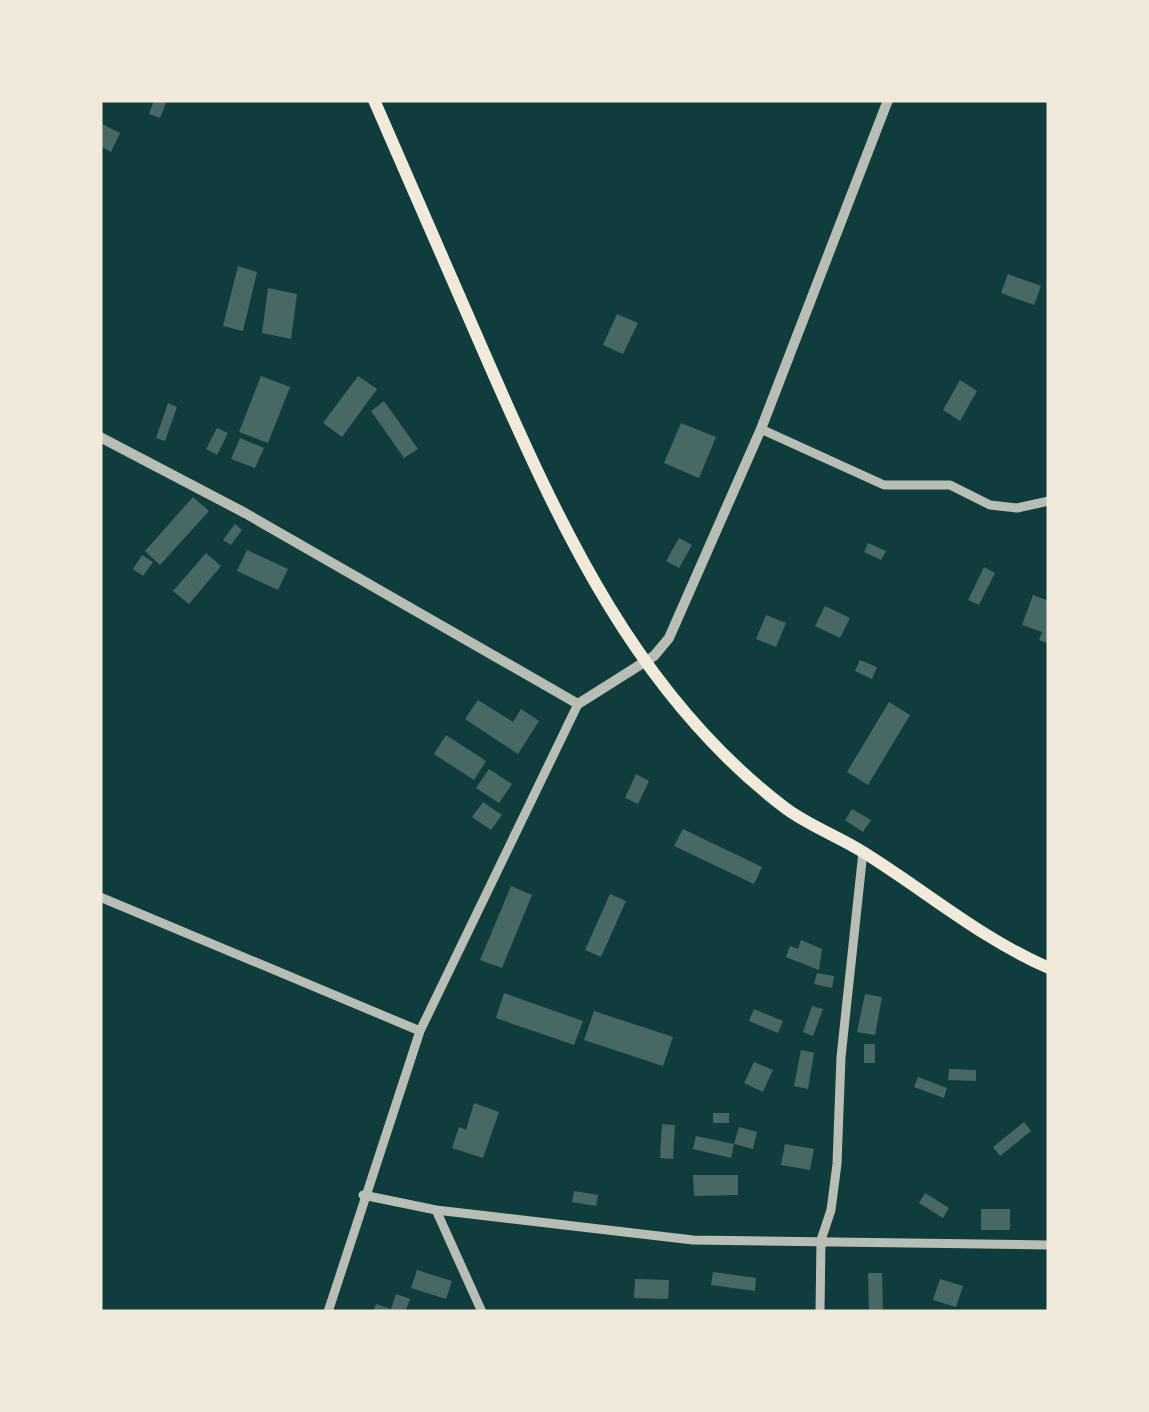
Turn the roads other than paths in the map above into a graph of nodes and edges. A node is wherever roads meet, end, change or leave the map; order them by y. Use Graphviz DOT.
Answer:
graph roads {
  1 [pos="374,100"];
  2 [pos="888,100"];
  3 [pos="760,429"];
  4 [pos="100,436"];
  5 [pos="1049,500"];
  6 [pos="644,662"];
  7 [pos="578,704"];
  8 [pos="863,852"];
  9 [pos="100,897"];
  10 [pos="1049,968"];
  11 [pos="420,1031"];
  12 [pos="363,1196"];
  13 [pos="436,1210"];
  14 [pos="821,1240"];
  15 [pos="1049,1246"];
  16 [pos="328,1312"];
  17 [pos="482,1312"];
  18 [pos="820,1312"];
  1 -- 6 [label="main road"];
  2 -- 3 [label="street"];
  3 -- 5 [label="street"];
  3 -- 6 [label="street"];
  4 -- 7 [label="street"];
  6 -- 7 [label="street"];
  6 -- 8 [label="main road"];
  7 -- 11 [label="street"];
  8 -- 10 [label="main road"];
  8 -- 14 [label="street"];
  9 -- 11 [label="street"];
  11 -- 12 [label="street"];
  12 -- 13 [label="street"];
  12 -- 16 [label="street"];
  13 -- 14 [label="street"];
  13 -- 17 [label="street"];
  14 -- 15 [label="street"];
  14 -- 18 [label="street"];
}
